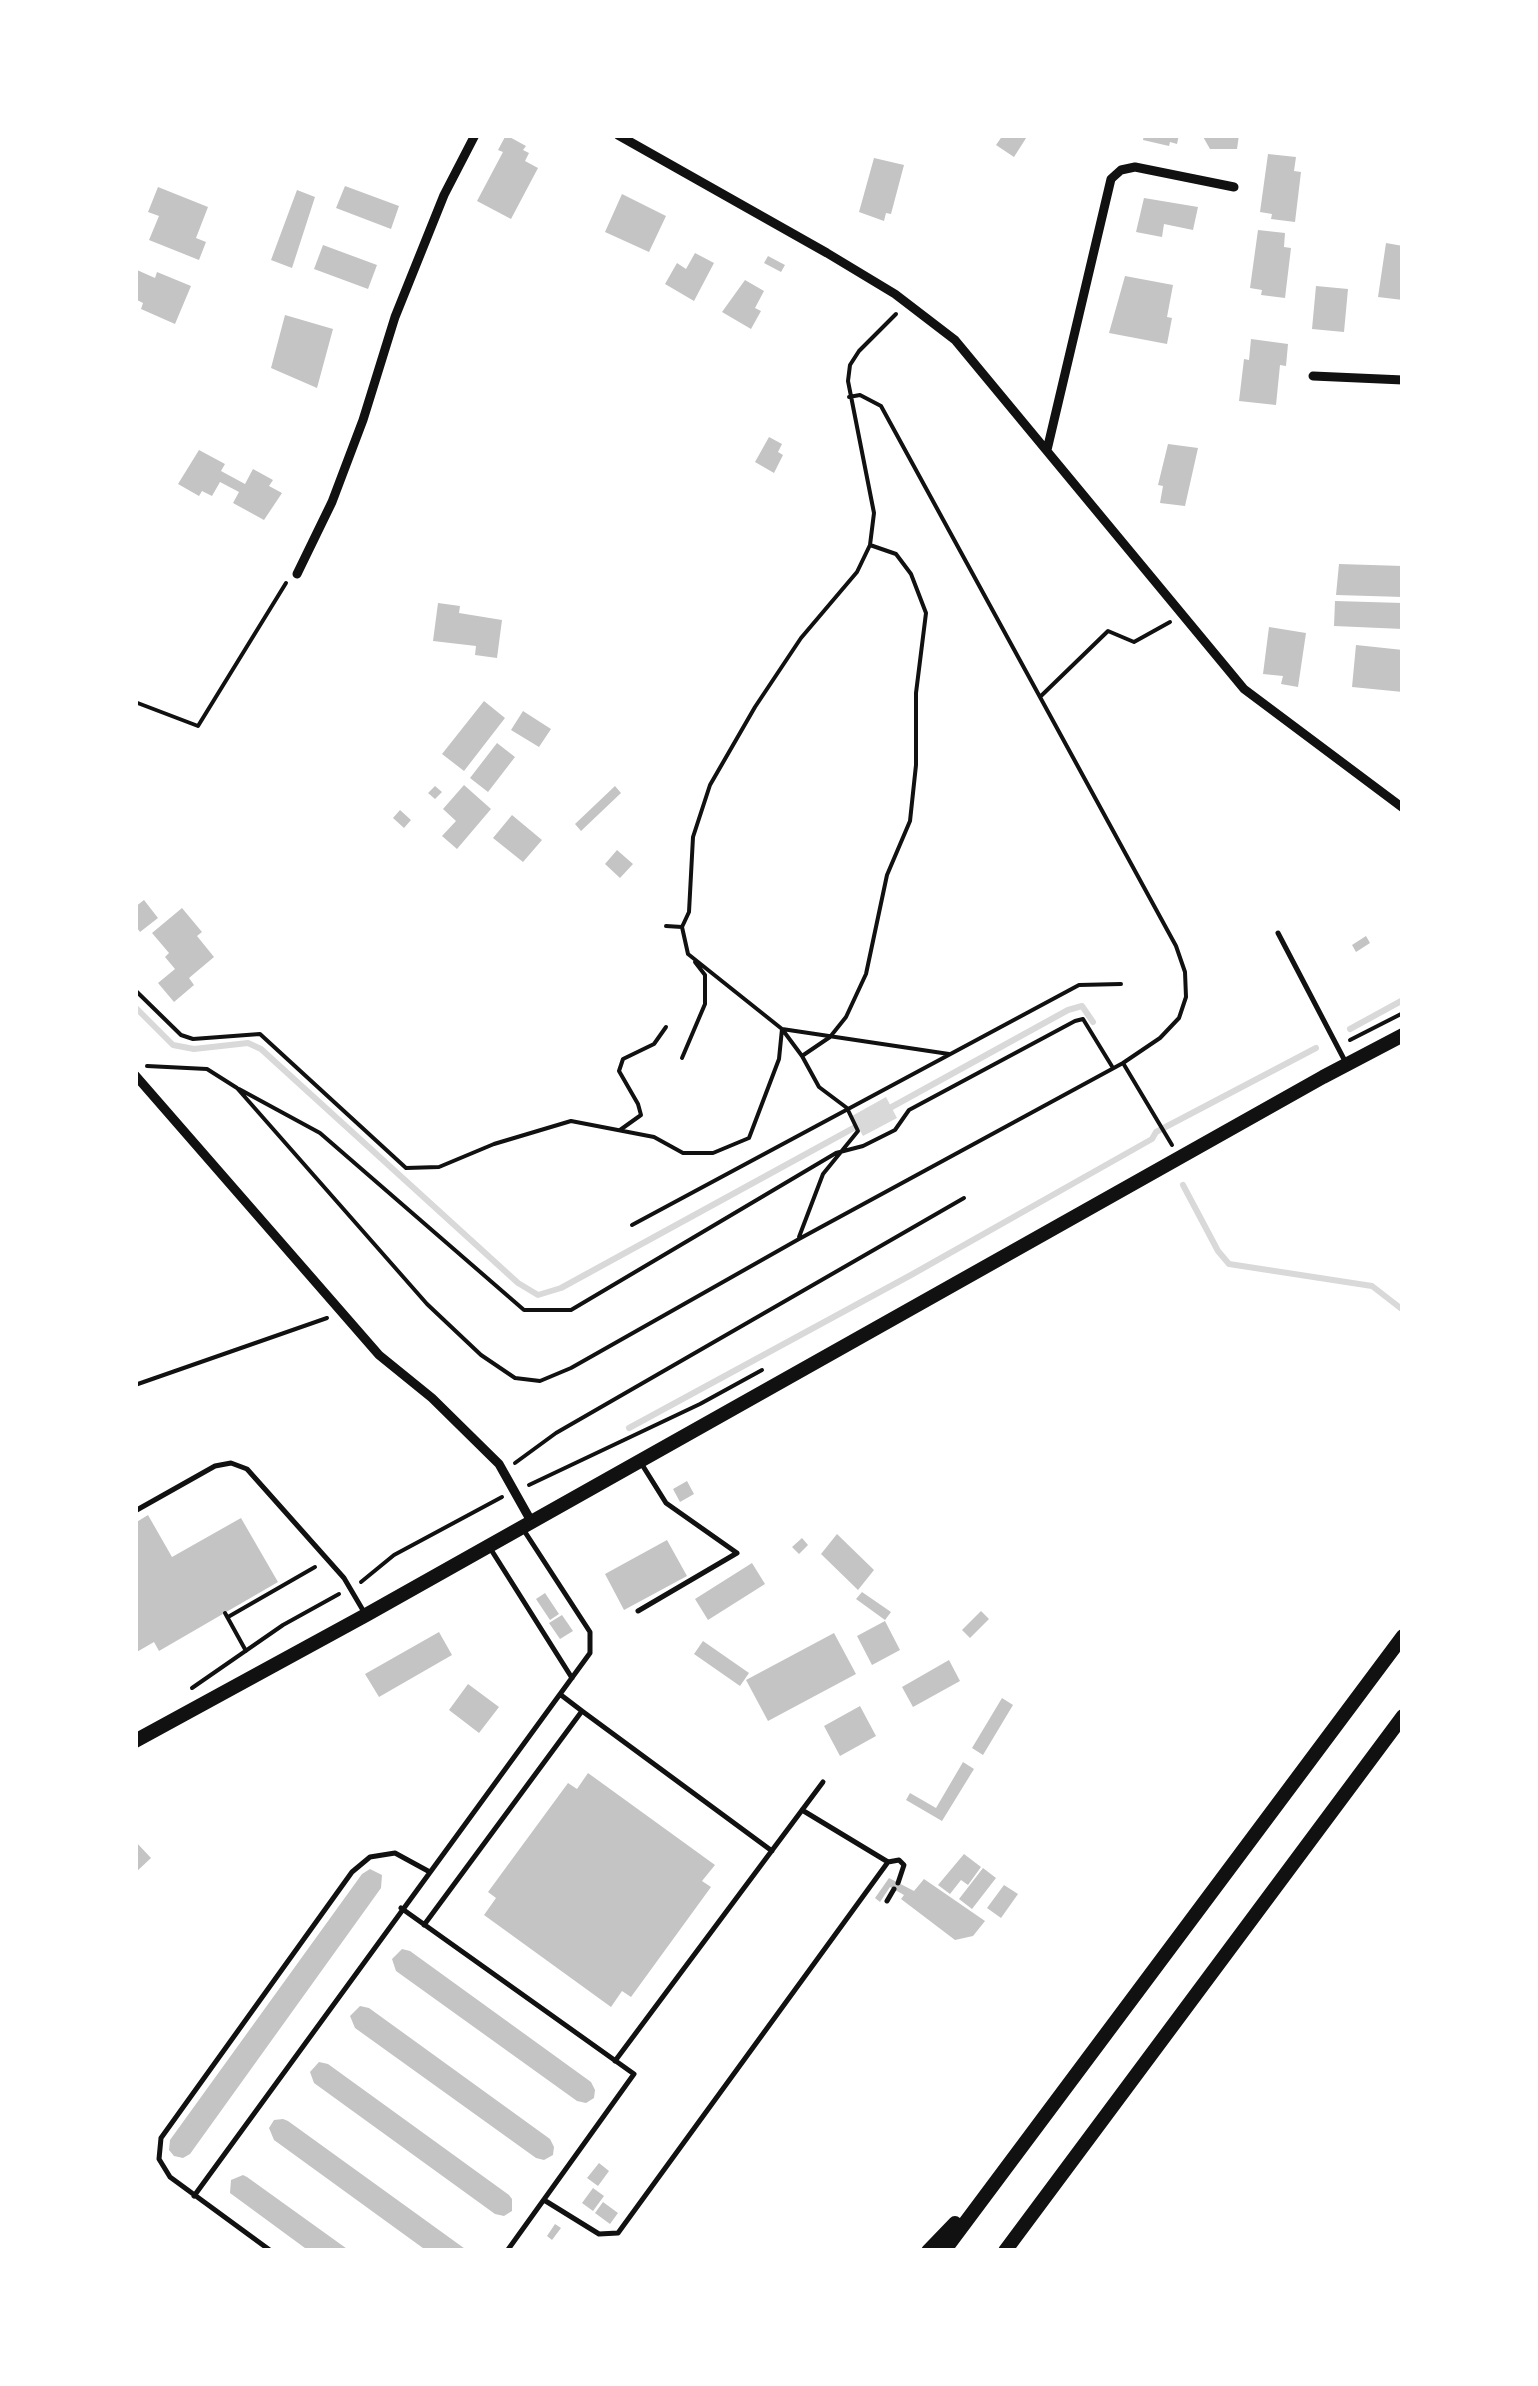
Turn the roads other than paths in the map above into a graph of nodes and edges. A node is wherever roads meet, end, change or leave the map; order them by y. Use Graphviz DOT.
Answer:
graph roads {
  1 [pos="475,135"];
  2 [pos="618,135"];
  3 [pos="1234,187"];
  4 [pos="1313,376"];
  5 [pos="1403,380"];
  6 [pos="1048,450"];
  7 [pos="297,574"];
  8 [pos="1403,808"];
  9 [pos="1278,933"];
  10 [pos="1403,1035"];
  11 [pos="1347,1064"];
  12 [pos="135,1075"];
  13 [pos="640,1461"];
  14 [pos="135,1511"];
  15 [pos="526,1524"];
  16 [pos="488,1546"];
  17 [pos="638,1611"];
  18 [pos="366,1615"];
  19 [pos="1403,1636"];
  20 [pos="572,1678"];
  21 [pos="560,1694"];
  22 [pos="582,1710"];
  23 [pos="1403,1716"];
  24 [pos="135,1740"];
  25 [pos="823,1782"];
  26 [pos="802,1810"];
  27 [pos="772,1851"];
  28 [pos="888,1862"];
  29 [pos="428,1872"];
  30 [pos="887,1901"];
  31 [pos="401,1908"];
  32 [pos="424,1924"];
  33 [pos="615,2060"];
  34 [pos="993,2183"];
  35 [pos="194,2196"];
  36 [pos="544,2200"];
  37 [pos="271,2251"];
  38 [pos="507,2251"];
  39 [pos="928,2251"];
  40 [pos="944,2251"];
  41 [pos="1005,2251"];
  1 -- 7 [label="street"];
  2 -- 6 [label="street"];
  3 -- 6 [label="street"];
  4 -- 5 [label="street"];
  6 -- 8 [label="street"];
  9 -- 11 [label="lane"];
  10 -- 11 [label="main road"];
  11 -- 13 [label="main road"];
  12 -- 15 [label="street"];
  13 -- 15 [label="main road"];
  13 -- 17 [label="lane"];
  14 -- 18 [label="lane"];
  15 -- 16 [label="main road"];
  15 -- 20 [label="lane"];
  16 -- 18 [label="main road"];
  16 -- 20 [label="lane"];
  18 -- 24 [label="main road"];
  19 -- 34 [label="main road"];
  20 -- 21 [label="lane"];
  21 -- 22 [label="lane"];
  21 -- 29 [label="lane"];
  22 -- 27 [label="lane"];
  22 -- 32 [label="lane"];
  23 -- 41 [label="main road"];
  25 -- 26 [label="lane"];
  26 -- 27 [label="lane"];
  26 -- 28 [label="lane"];
  27 -- 33 [label="lane"];
  28 -- 30 [label="lane"];
  28 -- 36 [label="lane"];
  29 -- 31 [label="lane"];
  29 -- 35 [label="lane"];
  31 -- 32 [label="lane"];
  31 -- 35 [label="lane"];
  32 -- 33 [label="lane"];
  33 -- 36 [label="lane"];
  34 -- 39 [label="main road"];
  34 -- 40 [label="main road"];
  35 -- 37 [label="lane"];
  36 -- 38 [label="lane"];
}
